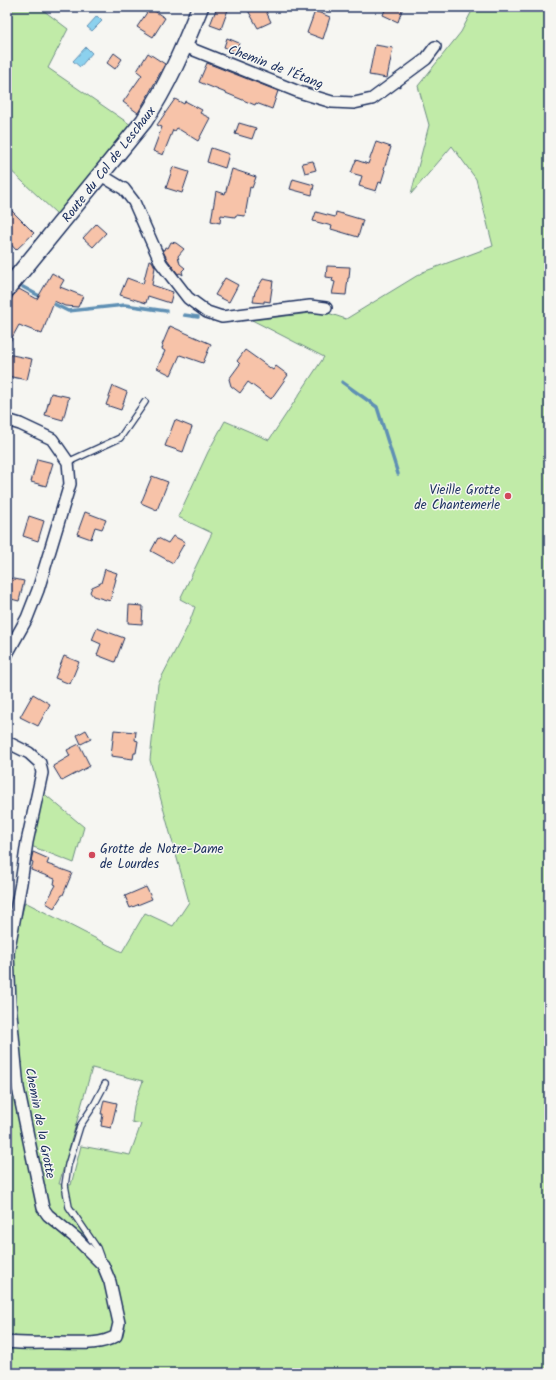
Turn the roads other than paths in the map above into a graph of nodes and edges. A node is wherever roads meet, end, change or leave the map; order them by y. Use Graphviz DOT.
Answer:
graph roads {
  1 [pos="200,7"];
  2 [pos="184,46"];
  3 [pos="435,47"];
  4 [pos="100,175"];
  5 [pos="7,289"];
  6 [pos="326,308"];
  7 [pos="145,402"];
  8 [pos="7,420"];
  9 [pos="68,462"];
  10 [pos="7,654"];
  11 [pos="7,742"];
  12 [pos="105,1084"];
  13 [pos="103,1265"];
  14 [pos="7,1342"];
  1 -- 2 [label="main road, Route du Col de Leschaux"];
  2 -- 3 [label="street, Chemin de l'Étang"];
  2 -- 4 [label="main road, Route du Col de Leschaux"];
  4 -- 5 [label="main road, Route du Col de Leschaux"];
  4 -- 6 [label="street"];
  7 -- 9 [label="lane"];
  8 -- 9 [label="street"];
  9 -- 10 [label="street"];
  11 -- 13 [label="street, Chemin de la Grotte"];
  12 -- 13 [label="lane"];
  13 -- 14 [label="street"];
}
